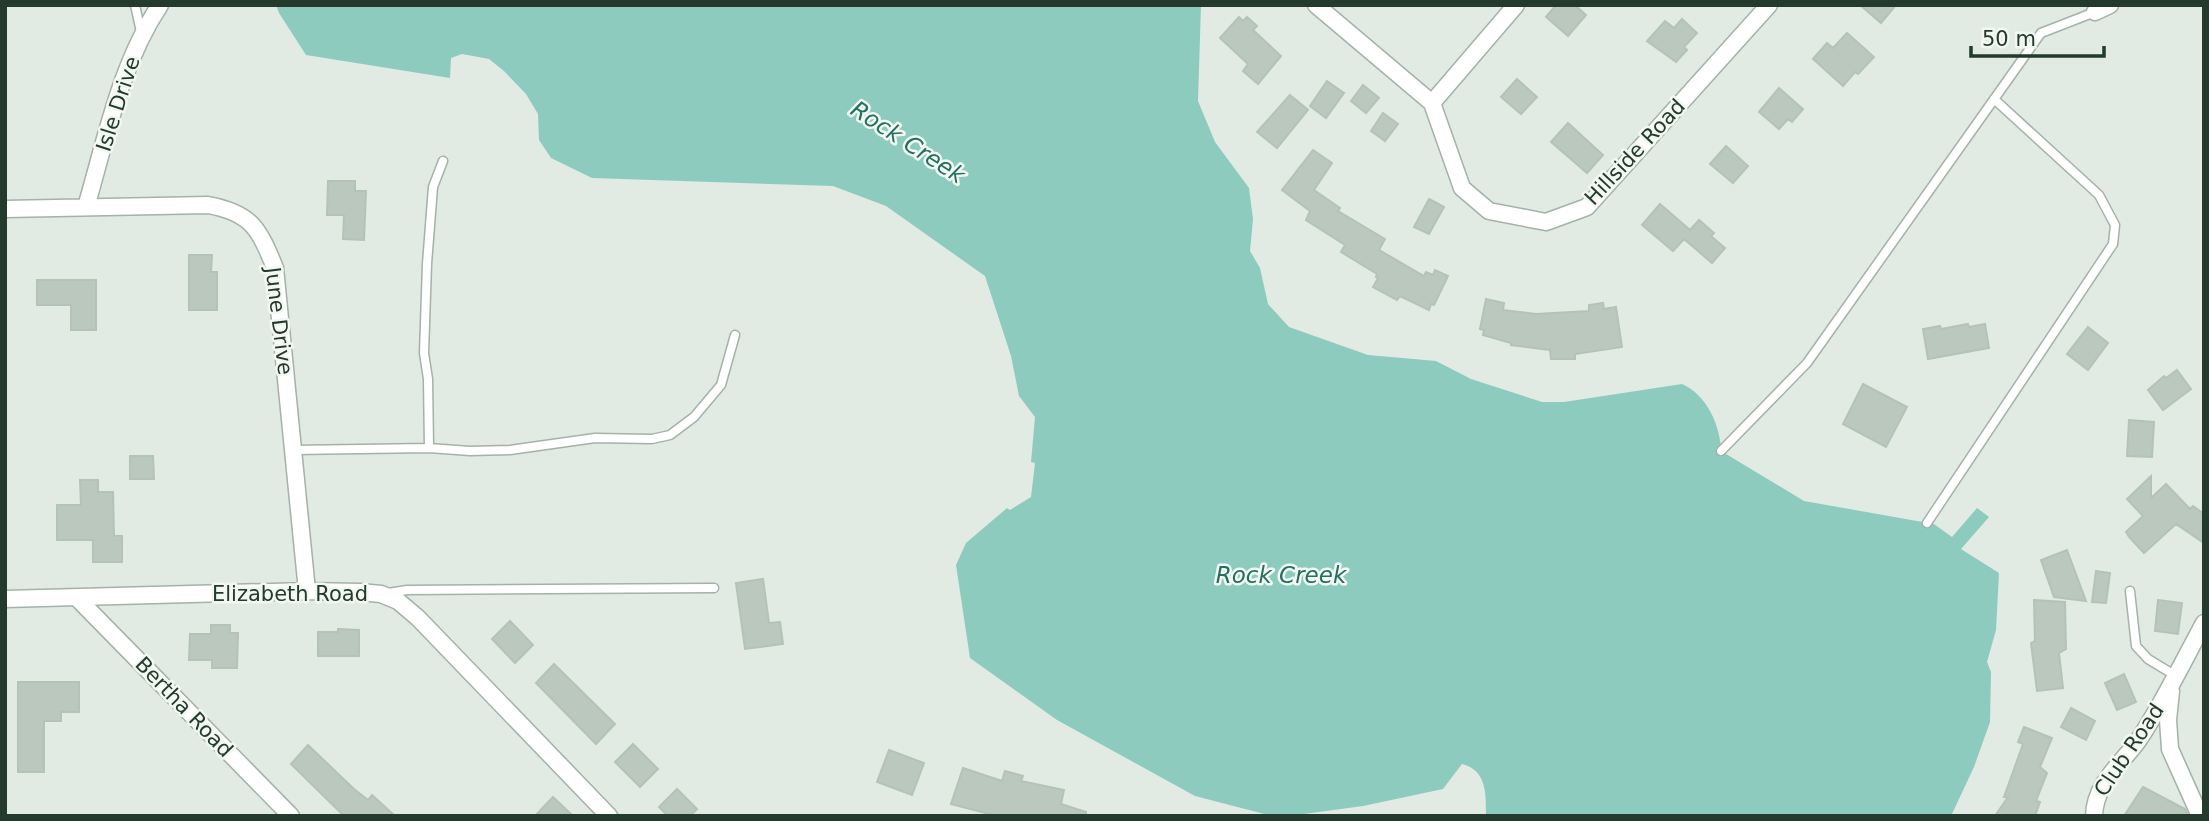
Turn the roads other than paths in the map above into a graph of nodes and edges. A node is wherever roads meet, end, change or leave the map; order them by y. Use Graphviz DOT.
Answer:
graph roads {
  1 [pos="135,5"];
  2 [pos="160,5"];
  3 [pos="1316,5"];
  4 [pos="1516,5"];
  5 [pos="1769,5"];
  6 [pos="2103,8"];
  7 [pos="142,35"];
  8 [pos="1994,99"];
  9 [pos="1432,103"];
  10 [pos="443,161"];
  11 [pos="86,207"];
  12 [pos="5,209"];
  13 [pos="735,335"];
  14 [pos="429,448"];
  15 [pos="293,450"];
  16 [pos="1721,451"];
  17 [pos="1927,523"];
  18 [pos="714,588"];
  19 [pos="307,591"];
  20 [pos="2130,592"];
  21 [pos="382,594"];
  22 [pos="77,598"];
  23 [pos="5,599"];
  24 [pos="2204,623"];
  25 [pos="2174,681"];
  26 [pos="292,816"];
  27 [pos="609,816"];
  28 [pos="2094,816"];
  29 [pos="2200,816"];
  1 -- 7 [label="lane"];
  2 -- 7 [label="street, Isle Drive"];
  3 -- 9 [label="street"];
  4 -- 9 [label="street"];
  5 -- 9 [label="street, Hillside Road"];
  6 -- 8 [label="lane"];
  7 -- 11 [label="street, Isle Drive"];
  8 -- 16 [label="lane"];
  8 -- 17 [label="lane"];
  10 -- 14 [label="lane"];
  11 -- 12 [label="street, June Drive"];
  11 -- 15 [label="street, June Drive"];
  13 -- 14 [label="lane"];
  14 -- 15 [label="lane"];
  15 -- 19 [label="street, June Drive"];
  18 -- 21 [label="lane"];
  19 -- 21 [label="street, Elizabeth Road"];
  19 -- 22 [label="street, Elizabeth Road"];
  20 -- 25 [label="lane"];
  21 -- 27 [label="street, Elizabeth Road"];
  22 -- 23 [label="street, Elizabeth Road"];
  22 -- 26 [label="street, Bertha Road"];
  24 -- 25 [label="street, Club Road"];
  25 -- 28 [label="street, Club Road"];
  25 -- 29 [label="street, Club Road"];
}
